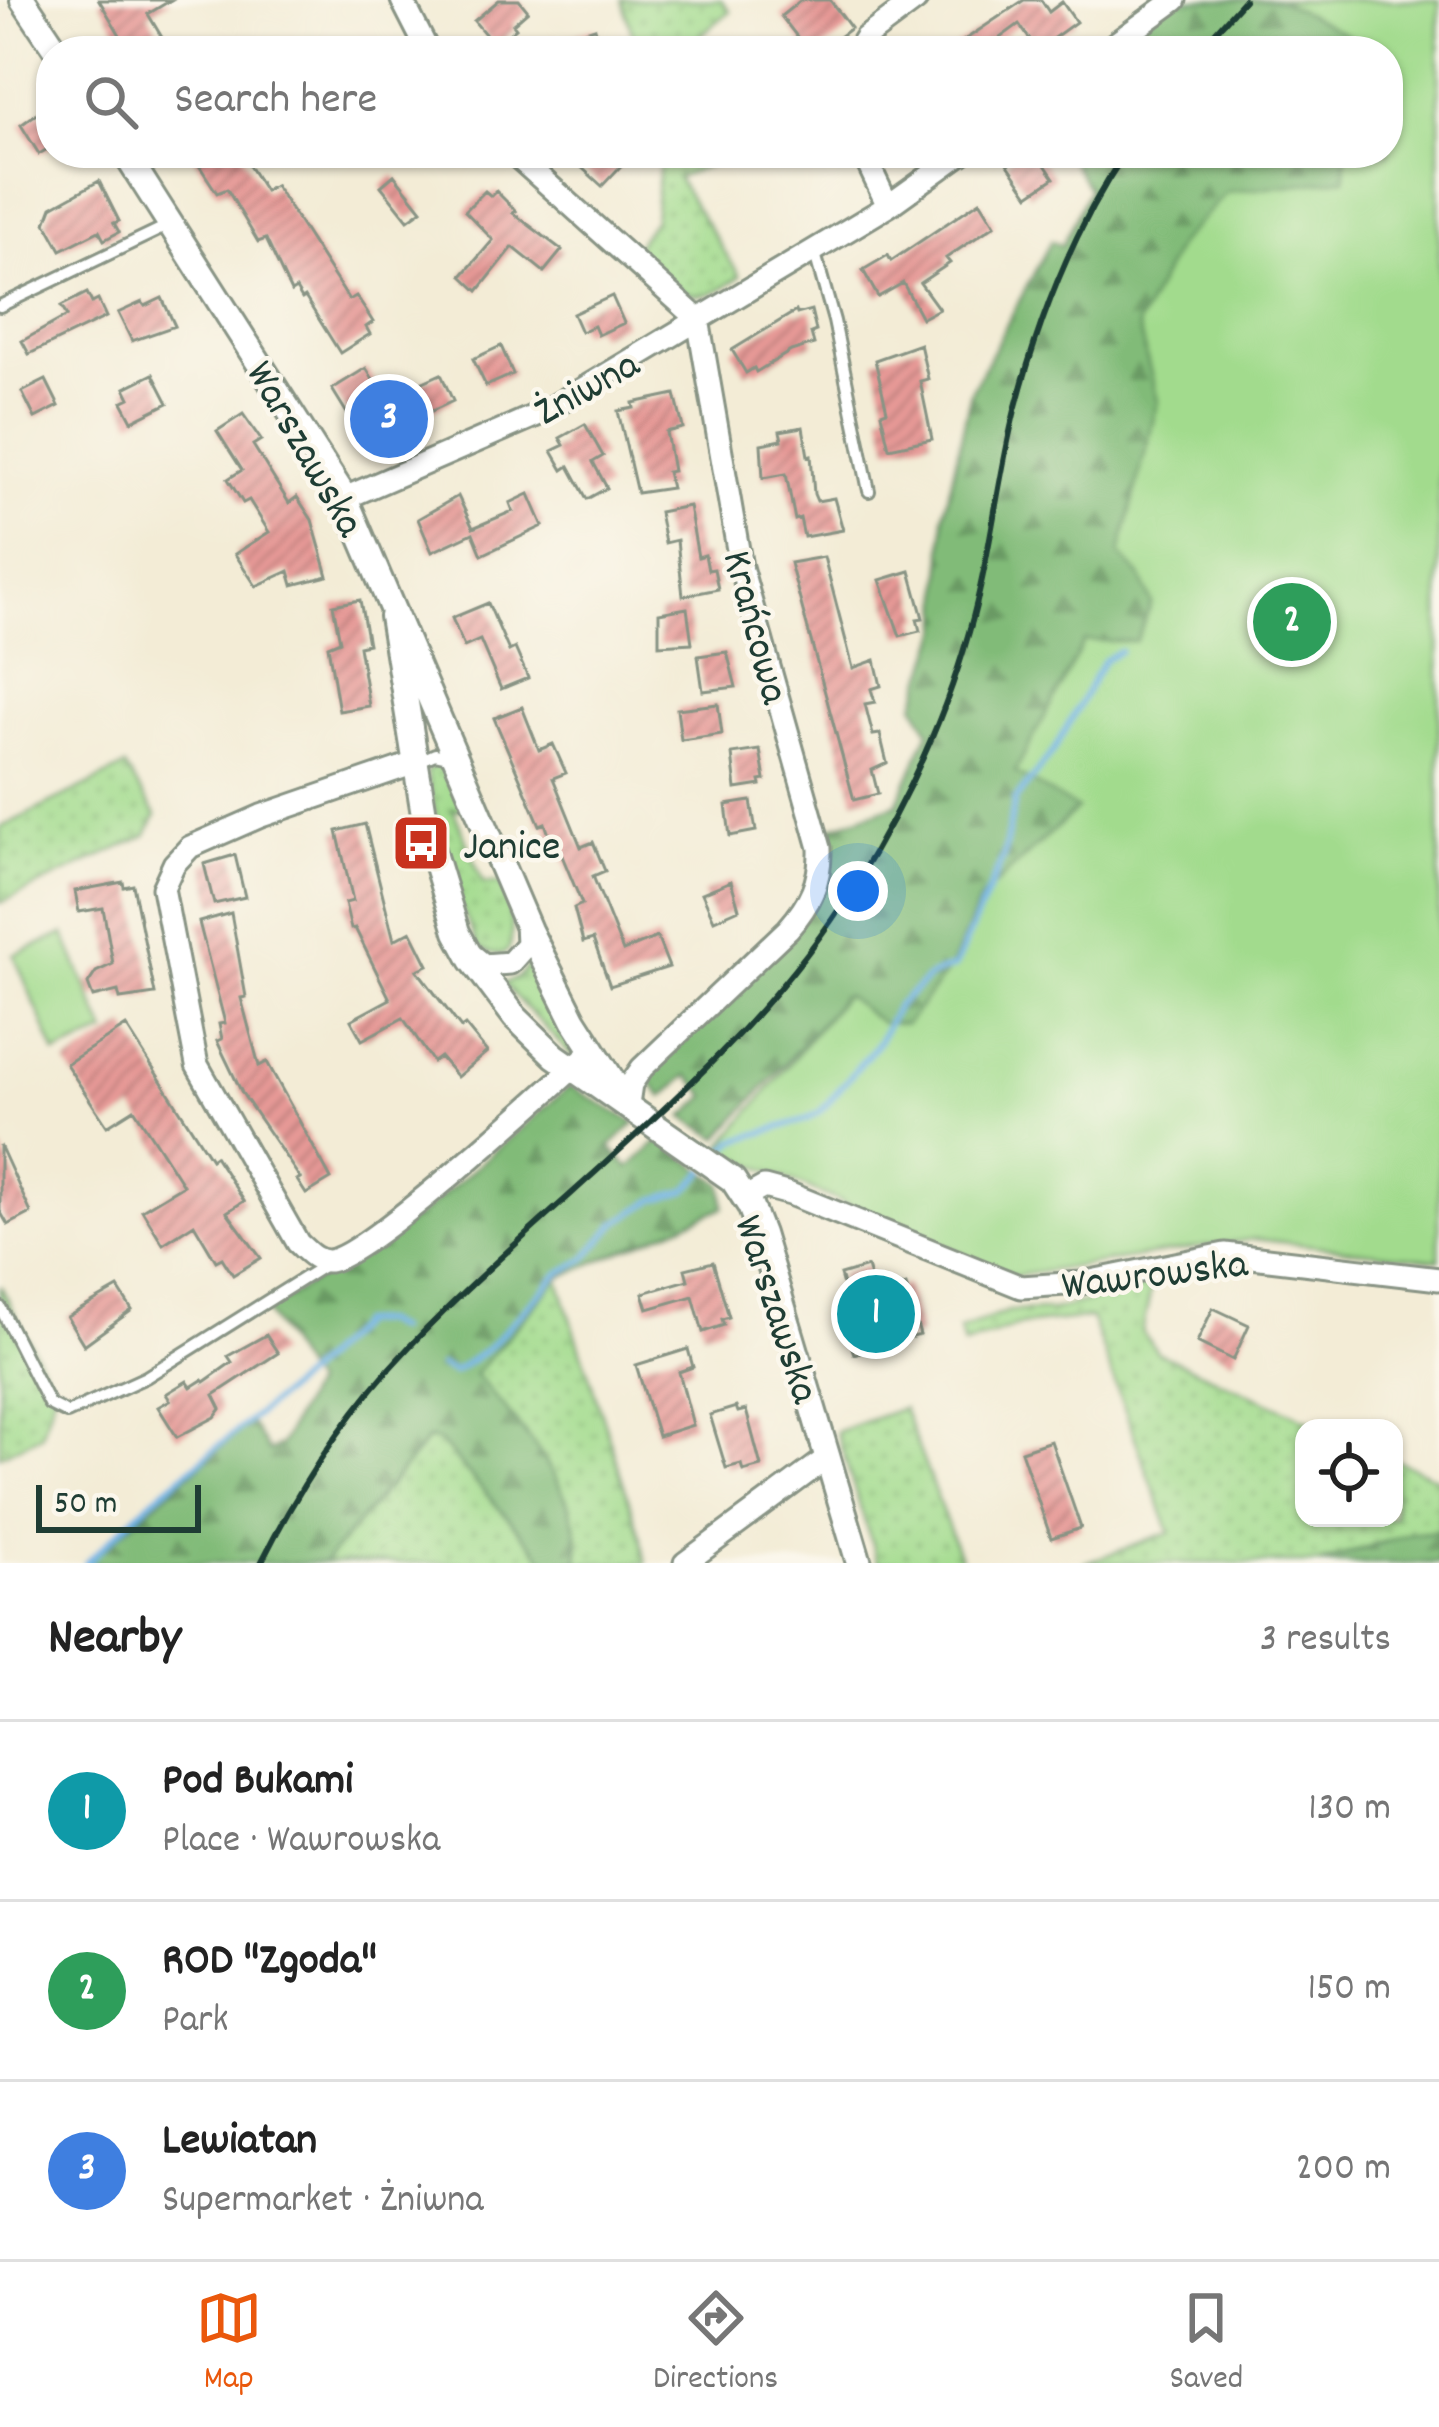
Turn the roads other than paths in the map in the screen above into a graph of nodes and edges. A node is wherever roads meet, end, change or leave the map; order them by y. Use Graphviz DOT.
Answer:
graph roads {
  1 [pos="23,0"];
  2 [pos="402,0"];
  3 [pos="916,0"];
  4 [pos="1175,0"];
  5 [pos="47,36"];
  6 [pos="420,36"];
  7 [pos="869,36"];
  8 [pos="1126,36"];
  9 [pos="135,168"];
  10 [pos="530,168"];
  11 [pos="869,168"];
  12 [pos="941,168"];
  13 [pos="888,206"];
  14 [pos="172,223"];
  15 [pos="814,250"];
  16 [pos="0,306"];
  17 [pos="698,320"];
  18 [pos="869,491"];
  19 [pos="345,498"];
  20 [pos="392,616"];
  21 [pos="415,763"];
  22 [pos="460,764"];
  23 [pos="524,918"];
  24 [pos="464,946"];
  25 [pos="592,1050"];
  26 [pos="571,1069"];
  27 [pos="628,1105"];
  28 [pos="746,1197"];
  29 [pos="330,1261"];
  30 [pos="1439,1279"];
  31 [pos="0,1307"];
  32 [pos="827,1458"];
  33 [pos="685,1563"];
  34 [pos="859,1563"];
  1 -- 5 [label="street"];
  2 -- 6 [label="street"];
  3 -- 7 [label="street"];
  4 -- 8 [label="street"];
  9 -- 14 [label="street, Warszawska"];
  10 -- 17 [label="street"];
  11 -- 13 [label="street"];
  12 -- 13 [label="street, Żniwna"];
  13 -- 15 [label="street, Żniwna"];
  14 -- 16 [label="lane"];
  14 -- 19 [label="street, Warszawska"];
  15 -- 17 [label="street, Żniwna"];
  15 -- 18 [label="lane"];
  17 -- 19 [label="street, Żniwna"];
  17 -- 27 [label="street, Krańcowa"];
  19 -- 20 [label="street, Warszawska"];
  20 -- 21 [label="street, Warszawska"];
  20 -- 22 [label="street, Warszawska"];
  21 -- 22 [label="lane"];
  21 -- 24 [label="street, Warszawska"];
  21 -- 29 [label="street"];
  22 -- 23 [label="street, Warszawska"];
  23 -- 24 [label="street"];
  23 -- 25 [label="street, Warszawska"];
  24 -- 26 [label="street, Warszawska"];
  25 -- 26 [label="street"];
  25 -- 27 [label="street, Warszawska"];
  26 -- 27 [label="street, Warszawska"];
  26 -- 29 [label="street"];
  27 -- 28 [label="street, Warszawska"];
  28 -- 30 [label="street, Wawrowska"];
  28 -- 32 [label="street, Warszawska"];
  29 -- 31 [label="lane"];
  32 -- 33 [label="street"];
  32 -- 34 [label="street, Warszawska"];
}
